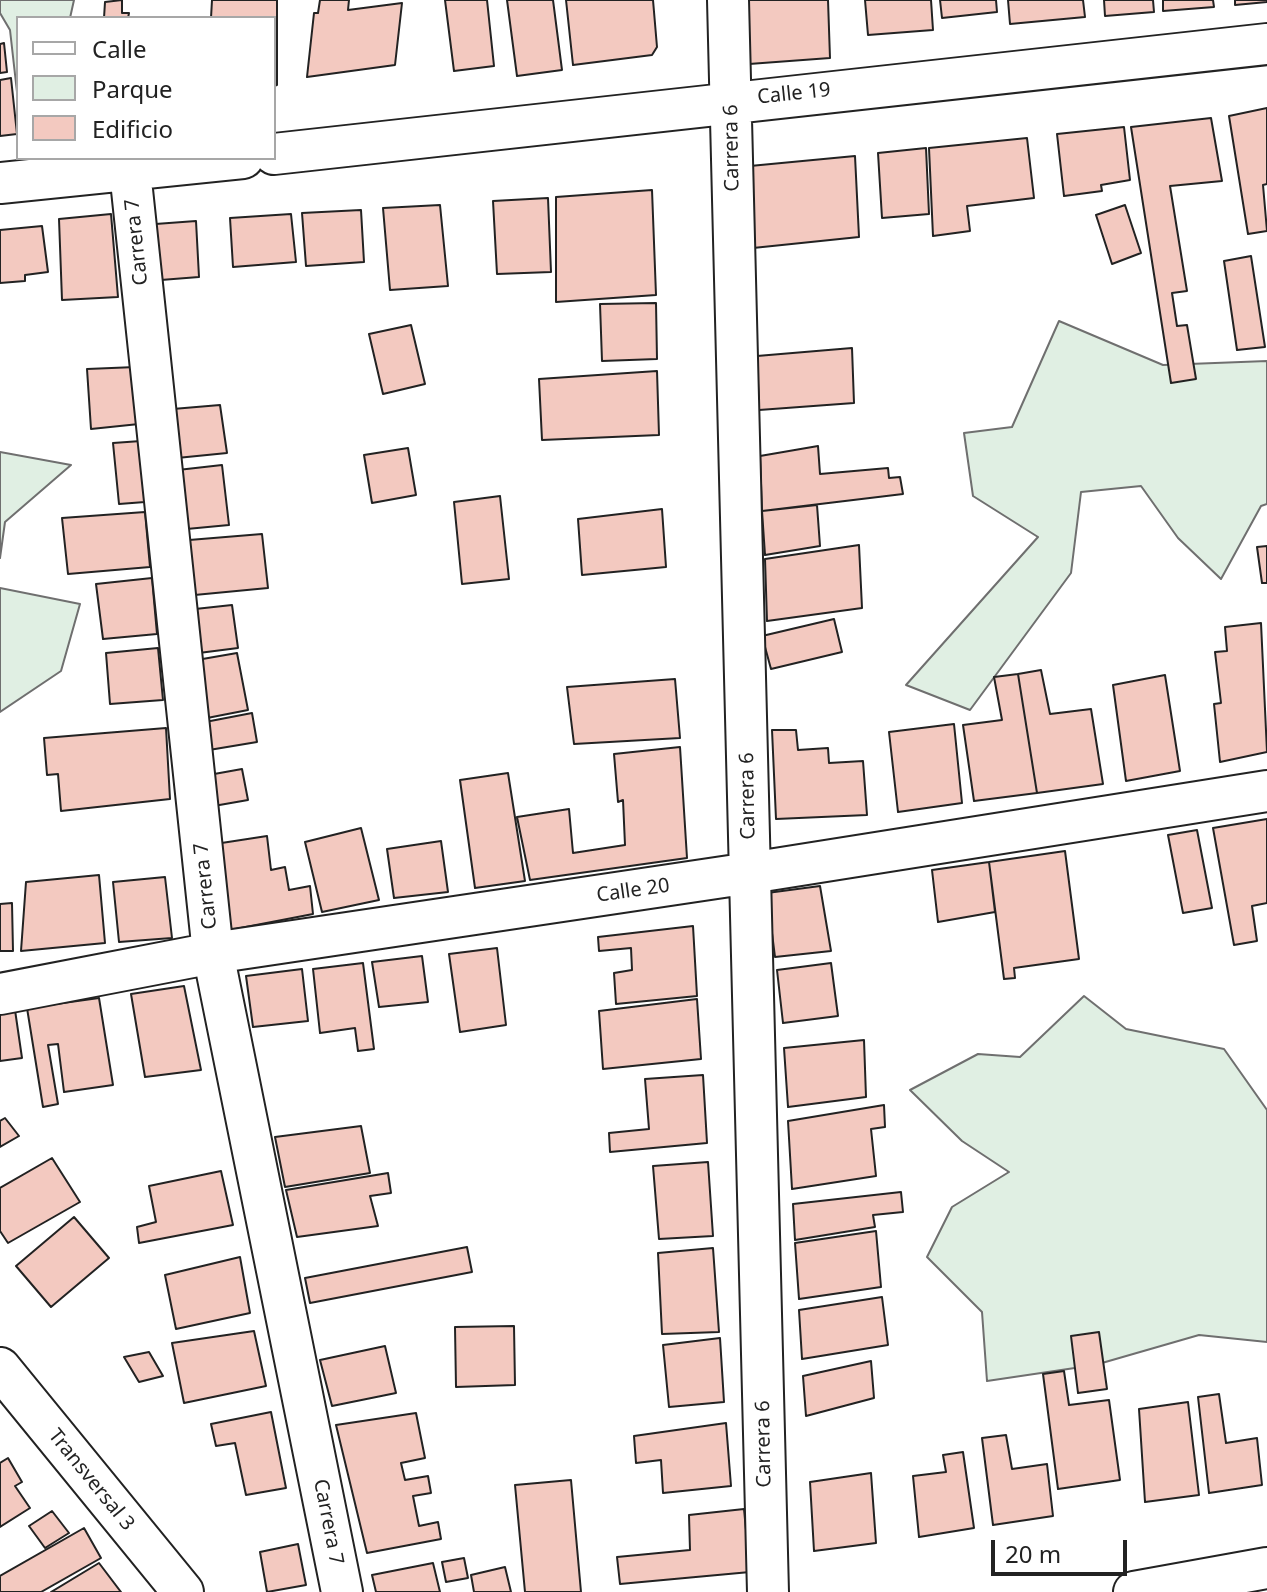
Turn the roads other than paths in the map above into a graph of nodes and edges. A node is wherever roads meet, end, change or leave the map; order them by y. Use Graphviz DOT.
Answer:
graph roads {
  1 [pos="728,0"];
  2 [pos="1267,44"];
  3 [pos="731,101"];
  4 [pos="276,154"];
  5 [pos="226,160"];
  6 [pos="130,171"];
  7 [pos="0,183"];
  8 [pos="1267,791"];
  9 [pos="750,873"];
  10 [pos="213,953"];
  11 [pos="0,994"];
  12 [pos="0,1368"];
  13 [pos="1267,1568"];
  14 [pos="183,1592"];
  15 [pos="342,1592"];
  16 [pos="768,1592"];
  17 [pos="1134,1592"];
  1 -- 3 [label="street, Carrera 6"];
  2 -- 3 [label="street, Calle 19"];
  3 -- 4 [label="street, Calle 19"];
  3 -- 9 [label="street, Carrera 6"];
  5 -- 6 [label="street"];
  6 -- 7 [label="street"];
  6 -- 10 [label="street, Carrera 7"];
  8 -- 9 [label="street, Calle 20"];
  9 -- 10 [label="street, Calle 20"];
  9 -- 16 [label="street, Carrera 6"];
  10 -- 11 [label="street, Calle 20"];
  10 -- 15 [label="street, Carrera 7"];
  12 -- 14 [label="street, Transversal 3"];
  13 -- 17 [label="street"];
}
